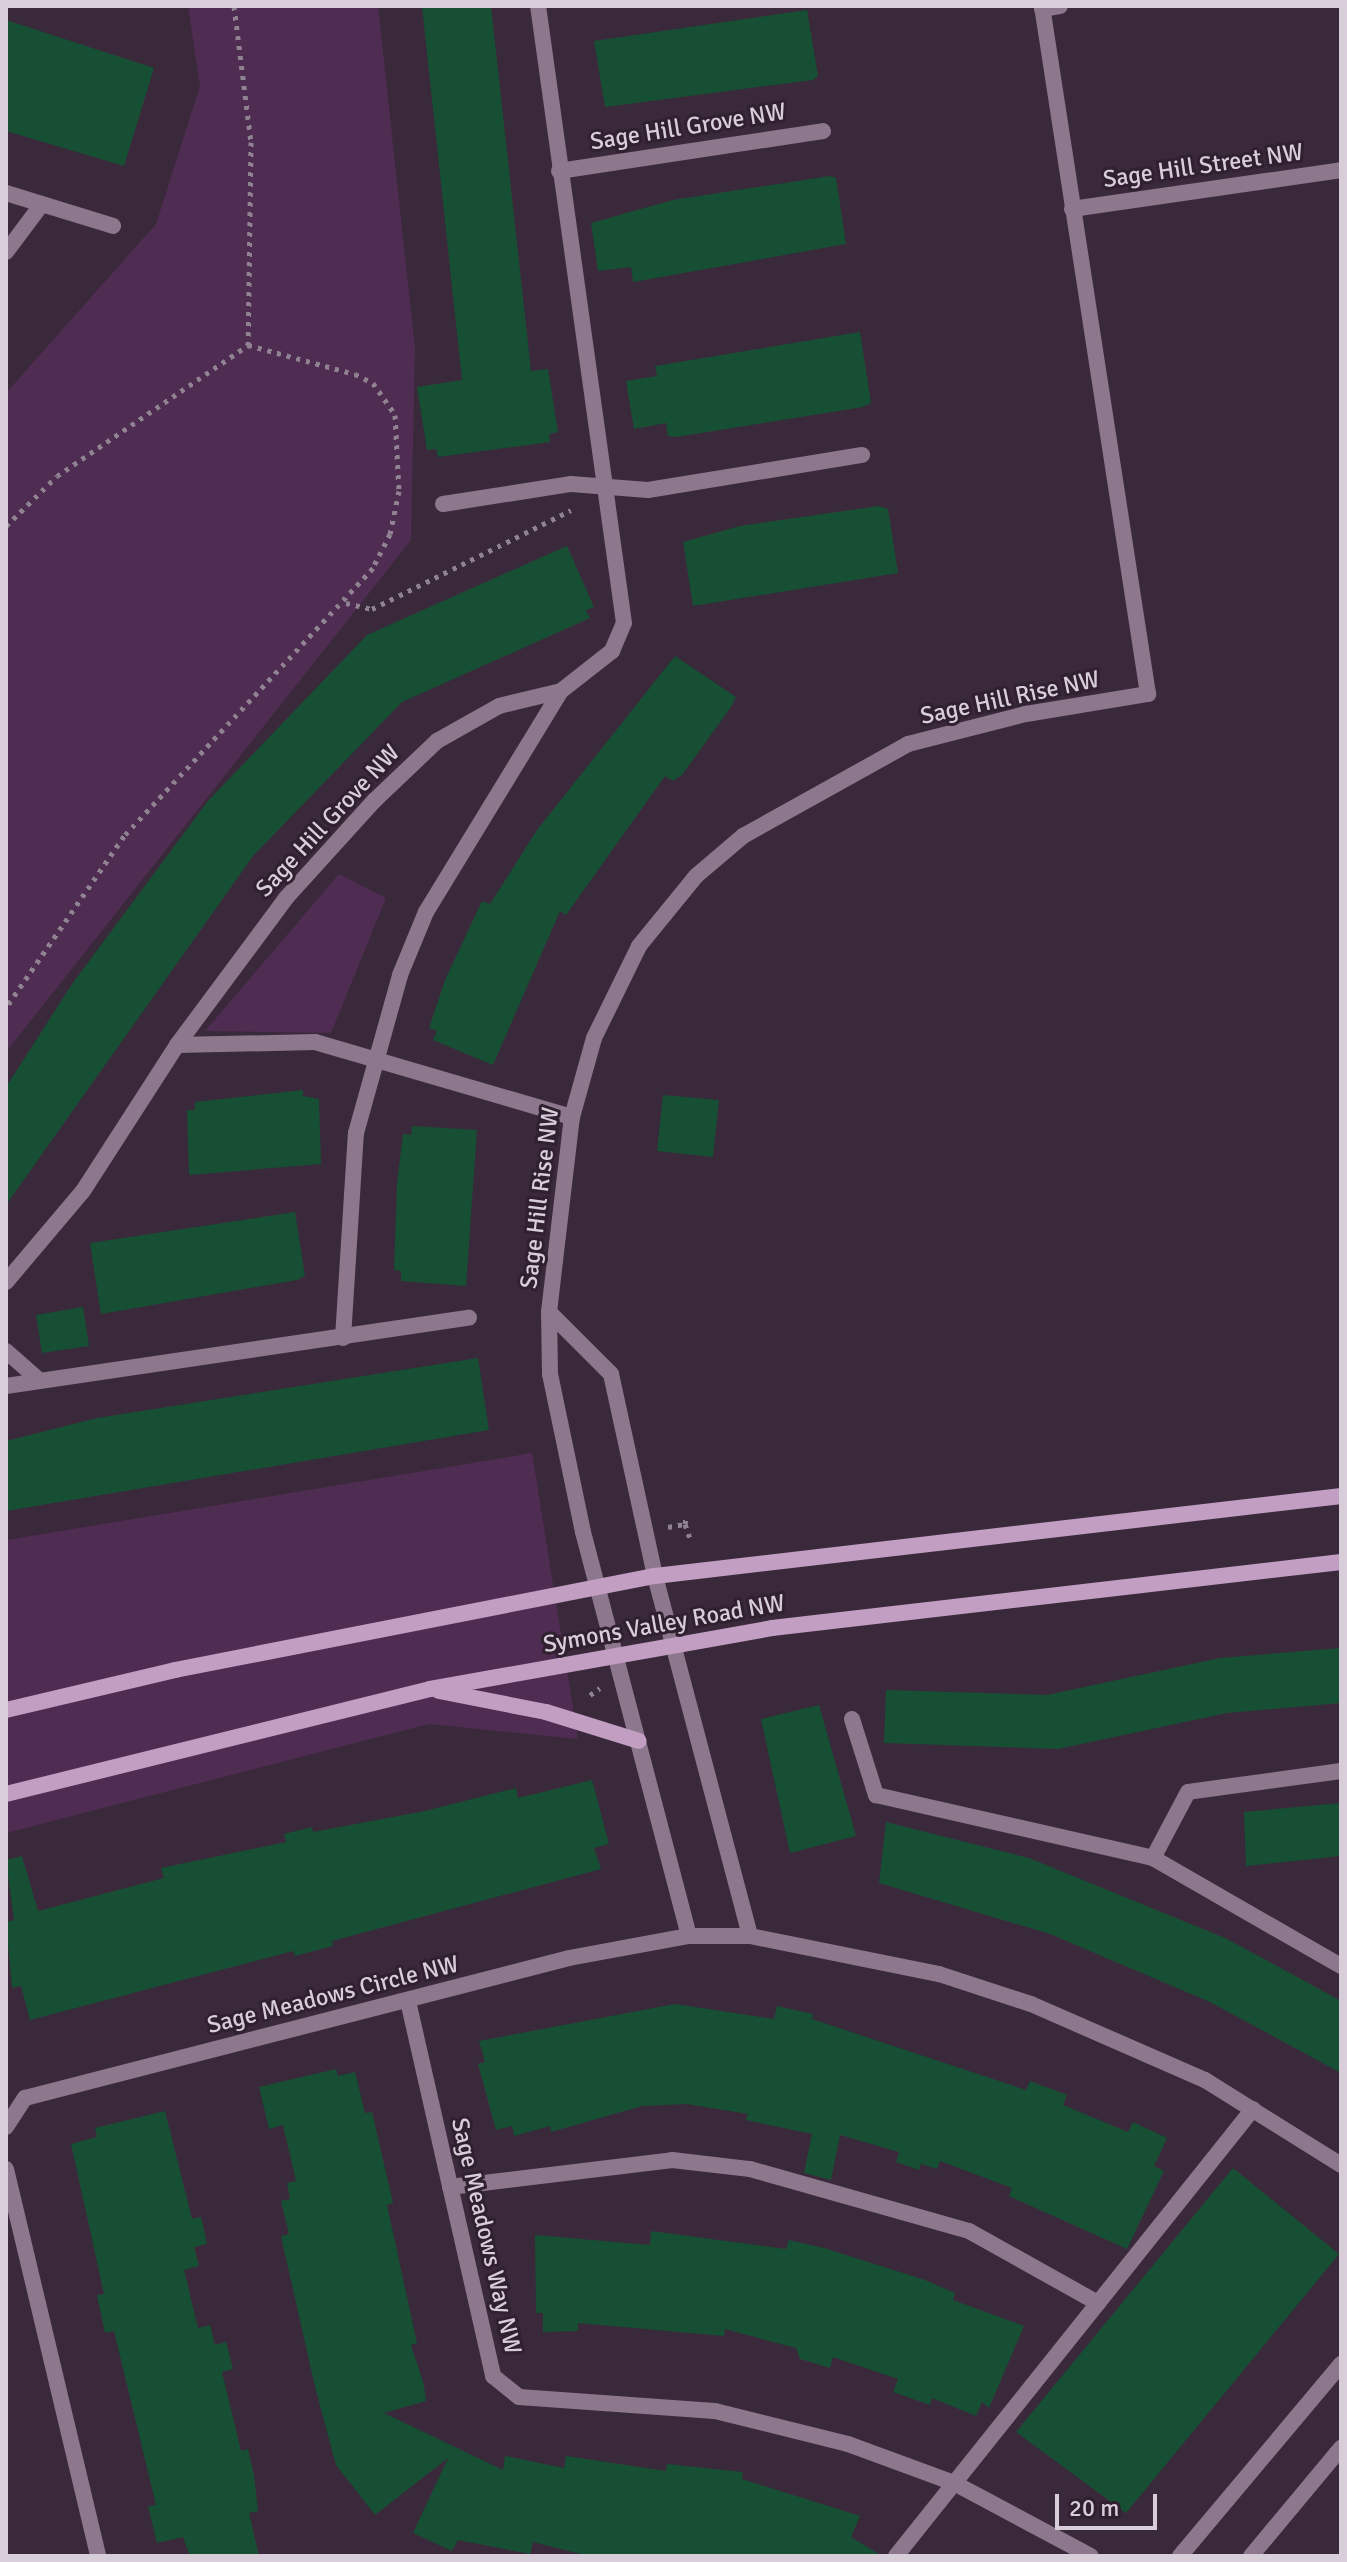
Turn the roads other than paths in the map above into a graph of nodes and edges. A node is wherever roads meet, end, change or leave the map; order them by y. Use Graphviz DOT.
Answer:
graph roads {
  1 [pos="538,6"];
  2 [pos="1060,6"];
  3 [pos="1042,8"];
  4 [pos="823,131"];
  5 [pos="1341,170"];
  6 [pos="559,171"];
  7 [pos="6,193"];
  8 [pos="39,208"];
  9 [pos="1072,209"];
  10 [pos="113,226"];
  11 [pos="6,252"];
  12 [pos="862,455"];
  13 [pos="604,487"];
  14 [pos="443,504"];
  15 [pos="561,691"];
  16 [pos="177,1045"];
  17 [pos="372,1063"];
  18 [pos="572,1117"];
  19 [pos="6,1282"];
  20 [pos="549,1312"];
  21 [pos="469,1318"];
  22 [pos="343,1338"];
  23 [pos="6,1351"];
  24 [pos="40,1381"];
  25 [pos="6,1386"];
  26 [pos="1341,1496"];
  27 [pos="1341,1562"];
  28 [pos="655,1576"];
  29 [pos="597,1587"];
  30 [pos="674,1645"];
  31 [pos="614,1656"];
  32 [pos="430,1689"];
  33 [pos="6,1710"];
  34 [pos="852,1719"];
  35 [pos="639,1741"];
  36 [pos="1341,1771"];
  37 [pos="6,1794"];
  38 [pos="1153,1858"];
  39 [pos="689,1936"];
  40 [pos="750,1936"];
  41 [pos="1341,1966"];
  42 [pos="408,2001"];
  43 [pos="1253,2109"];
  44 [pos="6,2127"];
  45 [pos="1341,2165"];
  46 [pos="6,2169"];
  47 [pos="450,2187"];
  48 [pos="1098,2303"];
  49 [pos="1341,2364"];
  50 [pos="1341,2448"];
  51 [pos="954,2483"];
  52 [pos="98,2556"];
  53 [pos="896,2556"];
  54 [pos="1091,2556"];
  55 [pos="1180,2556"];
  56 [pos="1251,2556"];
  1 -- 6 [label="street, Sage Hill Grove NW"];
  2 -- 3 [label="street"];
  3 -- 9 [label="street, Sage Hill Rise NW"];
  4 -- 6 [label="street, Sage Hill Grove NW"];
  5 -- 9 [label="street, Sage Hill Street NW"];
  6 -- 13 [label="street, Sage Hill Grove NW"];
  7 -- 8 [label="street"];
  8 -- 10 [label="street"];
  8 -- 11 [label="street"];
  9 -- 18 [label="street, Sage Hill Rise NW"];
  12 -- 13 [label="street"];
  13 -- 14 [label="street"];
  13 -- 15 [label="street, Sage Hill Grove NW"];
  15 -- 16 [label="street, Sage Hill Grove NW"];
  15 -- 17 [label="street, Sage Hill Grove NW"];
  16 -- 17 [label="street"];
  16 -- 19 [label="street, Sage Hill Grove NW"];
  17 -- 18 [label="street"];
  17 -- 22 [label="street, Sage Hill Grove NW"];
  18 -- 20 [label="street, Sage Hill Rise NW"];
  20 -- 28 [label="street, Sage Hill Rise NW"];
  20 -- 29 [label="street, Sage Hill Rise NW"];
  21 -- 22 [label="street"];
  22 -- 24 [label="street"];
  23 -- 24 [label="street"];
  24 -- 25 [label="street"];
  26 -- 28 [label="main road, Symons Valley Road NW"];
  27 -- 30 [label="main road, Symons Valley Road NW"];
  28 -- 29 [label="main road, Symons Valley Road NW"];
  28 -- 30 [label="street"];
  29 -- 31 [label="street"];
  29 -- 33 [label="main road, Symons Valley Road NW"];
  30 -- 31 [label="main road, Symons Valley Road NW"];
  30 -- 40 [label="street"];
  31 -- 32 [label="main road, Symons Valley Road NW"];
  31 -- 35 [label="street"];
  32 -- 35 [label="main road"];
  32 -- 37 [label="main road, Symons Valley Road NW"];
  34 -- 38 [label="street"];
  35 -- 39 [label="street"];
  36 -- 38 [label="street"];
  38 -- 41 [label="street"];
  39 -- 40 [label="street, Sage Meadows Circle NW"];
  39 -- 42 [label="street, Sage Meadows Circle NW"];
  40 -- 43 [label="street, Sage Meadows Circle NW"];
  42 -- 44 [label="street, Sage Meadows Circle NW"];
  42 -- 47 [label="street, Sage Meadows Way NW"];
  43 -- 45 [label="street, Sage Meadows Circle NW"];
  43 -- 48 [label="street"];
  46 -- 52 [label="street"];
  47 -- 48 [label="street"];
  47 -- 51 [label="street, Sage Meadows Way NW"];
  48 -- 51 [label="street"];
  49 -- 55 [label="street"];
  50 -- 56 [label="street"];
  51 -- 53 [label="street"];
  51 -- 54 [label="street, Sage Meadows Way NW"];
}
